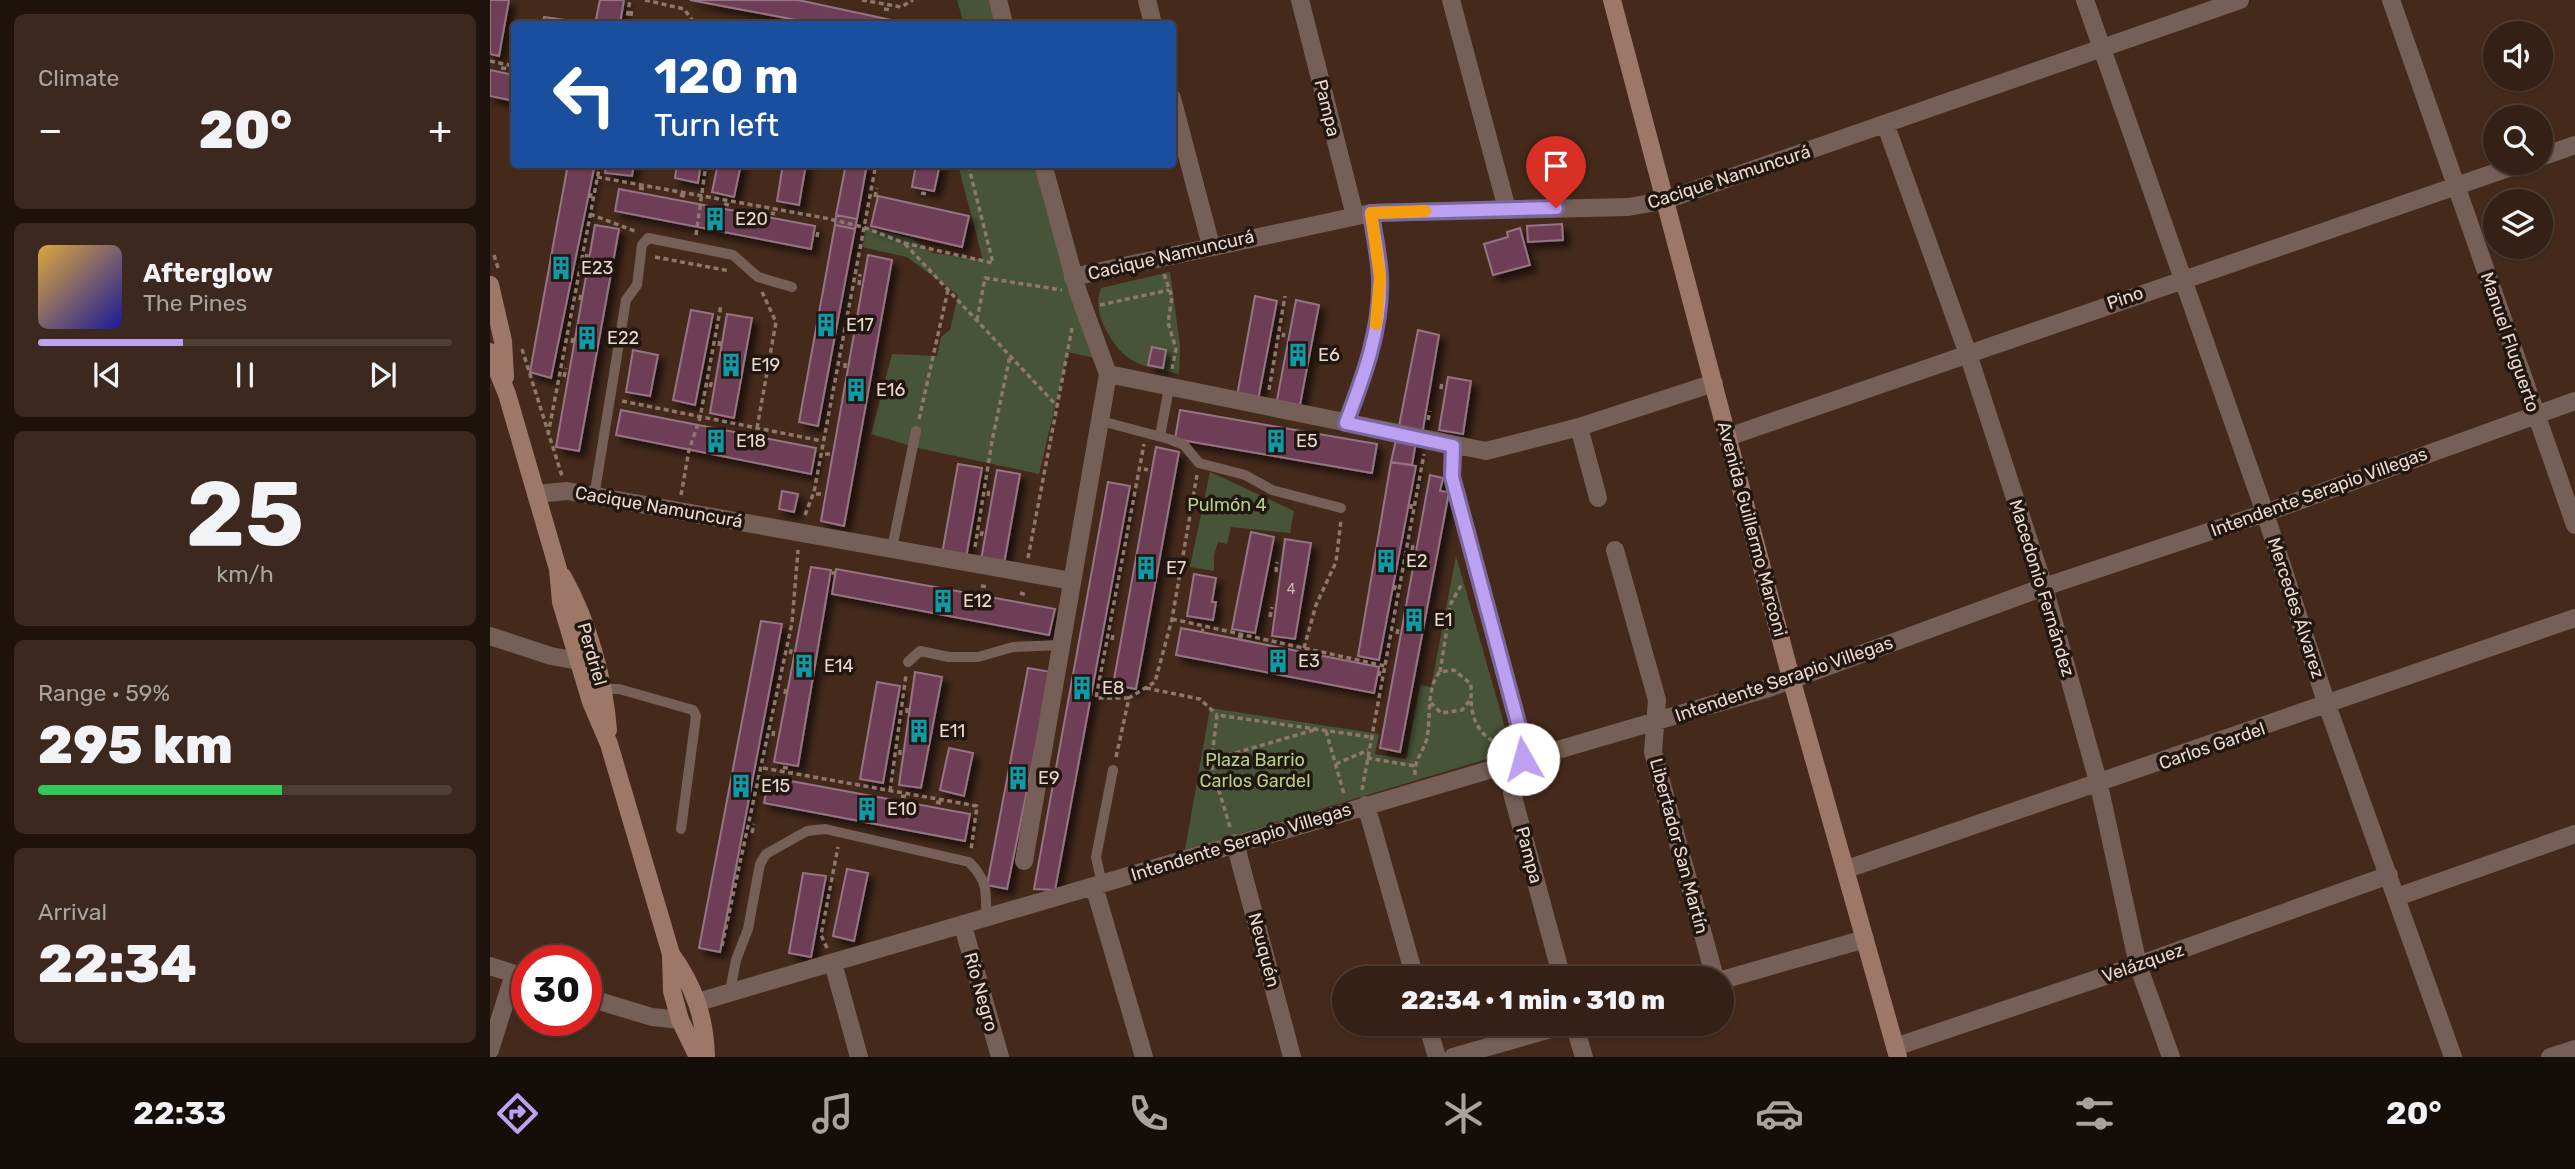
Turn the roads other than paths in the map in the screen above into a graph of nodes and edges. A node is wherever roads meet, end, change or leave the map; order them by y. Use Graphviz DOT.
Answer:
graph roads {
  1 [pos="998,0"];
  2 [pos="1147,0"];
  3 [pos="1300,0"];
  4 [pos="1451,0"];
  5 [pos="2085,0"];
  6 [pos="2240,0"];
  7 [pos="2391,0"];
  8 [pos="1614,1"];
  9 [pos="1003,21"];
  10 [pos="1152,21"];
  11 [pos="2102,49"];
  12 [pos="1176,113"];
  13 [pos="1886,126"];
  14 [pos="2575,145"];
  15 [pos="2553,153"];
  16 [pos="1044,168"];
  17 [pos="2488,175"];
  18 [pos="2456,186"];
  19 [pos="1663,201"];
  20 [pos="1507,209"];
  21 [pos="1363,214"];
  22 [pos="1211,246"];
  23 [pos="2183,278"];
  24 [pos="496,283"];
  25 [pos="792,286"];
  26 [pos="1079,292"];
  27 [pos="490,352"];
  28 [pos="1968,354"];
  29 [pos="1108,374"];
  30 [pos="1714,383"];
  31 [pos="1169,388"];
  32 [pos="507,394"];
  33 [pos="2575,401"];
  34 [pos="2534,415"];
  35 [pos="1101,421"];
  36 [pos="1346,423"];
  37 [pos="1578,427"];
  38 [pos="916,431"];
  39 [pos="1160,436"];
  40 [pos="1728,437"];
  41 [pos="1453,446"];
  42 [pos="536,494"];
  43 [pos="594,497"];
  44 [pos="1598,498"];
  45 [pos="1341,508"];
  46 [pos="2265,513"];
  47 [pos="2575,526"];
  48 [pos="892,548"];
  49 [pos="1615,550"];
  50 [pos="558,569"];
  51 [pos="1072,581"];
  52 [pos="2044,587"];
  53 [pos="2575,618"];
  54 [pos="490,636"];
  55 [pos="1062,645"];
  56 [pos="579,661"];
  57 [pos="908,662"];
  58 [pos="1791,678"];
  59 [pos="602,689"];
  60 [pos="2327,705"];
  61 [pos="1654,724"];
  62 [pos="609,744"];
  63 [pos="1523,753"];
  64 [pos="1114,770"];
  65 [pos="2099,785"];
  66 [pos="1358,807"];
  67 [pos="681,829"];
  68 [pos="2575,834"];
  69 [pos="1235,843"];
  70 [pos="1024,861"];
  71 [pos="1847,870"];
  72 [pos="2389,875"];
  73 [pos="1098,885"];
  74 [pos="2398,898"];
  75 [pos="986,920"];
  76 [pos="963,926"];
  77 [pos="1865,939"];
  78 [pos="671,954"];
  79 [pos="833,963"];
  80 [pos="2138,965"];
  81 [pos="490,966"];
  82 [pos="1411,966"];
  83 [pos="1559,966"];
  84 [pos="1713,966"];
  85 [pos="511,973"];
  86 [pos="1734,977"];
  87 [pos="730,991"];
  88 [pos="511,1000"];
  89 [pos="602,1002"];
  90 [pos="698,1002"];
  91 [pos="680,1020"];
  92 [pos="1431,1036"];
  93 [pos="1526,1036"];
  94 [pos="1578,1036"];
  95 [pos="2575,1049"];
  96 [pos="490,1050"];
  97 [pos="1897,1052"];
  98 [pos="698,1057"];
  99 [pos="706,1057"];
  100 [pos="859,1057"];
  101 [pos="1000,1057"];
  102 [pos="1144,1057"];
  103 [pos="1292,1057"];
  104 [pos="1437,1057"];
  105 [pos="1453,1057"];
  106 [pos="1584,1057"];
  107 [pos="2171,1057"];
  108 [pos="2453,1057"];
  109 [pos="2550,1057"];
  1 -- 9 [label="street"];
  2 -- 10 [label="street"];
  3 -- 21 [label="street, Pampa"];
  4 -- 20 [label="street"];
  5 -- 11 [label="street, Mercedes Álvarez"];
  6 -- 11 [label="street, Cacique Namuncurá"];
  7 -- 18 [label="street, Manuel Fluguerto"];
  8 -- 19 [label="main road, Avenida Guillermo Marconi"];
  11 -- 13 [label="street, Cacique Namuncurá"];
  11 -- 23 [label="street, Mercedes Álvarez"];
  12 -- 22 [label="street"];
  13 -- 19 [label="street, Cacique Namuncurá"];
  13 -- 28 [label="street, Macedonio Fernández"];
  14 -- 15 [label="street"];
  16 -- 26 [label="street"];
  17 -- 18 [label="street, Pino"];
  18 -- 23 [label="street, Pino"];
  18 -- 34 [label="street, Manuel Fluguerto"];
  19 -- 20 [label="street, Cacique Namuncurá"];
  19 -- 30 [label="main road, Avenida Guillermo Marconi"];
  20 -- 21 [label="street, Cacique Namuncurá"];
  21 -- 22 [label="street, Cacique Namuncurá"];
  21 -- 36 [label="lane"];
  22 -- 26 [label="street, Cacique Namuncurá"];
  23 -- 28 [label="street, Pino"];
  23 -- 46 [label="street, Mercedes Álvarez"];
  24 -- 32 [label="main road"];
  25 -- 43 [label="lane"];
  26 -- 29 [label="street"];
  27 -- 32 [label="main road"];
  28 -- 40 [label="street, Pino"];
  28 -- 52 [label="street, Macedonio Fernández"];
  29 -- 31 [label="street"];
  29 -- 35 [label="street"];
  30 -- 37 [label="street"];
  30 -- 40 [label="main road, Avenida Guillermo Marconi"];
  31 -- 36 [label="street"];
  31 -- 39 [label="lane"];
  32 -- 42 [label="main road"];
  33 -- 34 [label="street, Intendente Serapio Villegas"];
  34 -- 46 [label="street, Intendente Serapio Villegas"];
  34 -- 47 [label="street, Manuel Fluguerto"];
  35 -- 39 [label="lane"];
  35 -- 51 [label="street"];
  36 -- 41 [label="street"];
  37 -- 41 [label="street"];
  37 -- 44 [label="street"];
  38 -- 48 [label="lane"];
  39 -- 45 [label="lane"];
  40 -- 58 [label="main road, Avenida Guillermo Marconi"];
  41 -- 63 [label="street"];
  42 -- 43 [label="street, Cacique Namuncurá"];
  42 -- 50 [label="main road"];
  43 -- 48 [label="street, Cacique Namuncurá"];
  46 -- 52 [label="street, Intendente Serapio Villegas"];
  46 -- 60 [label="street, Mercedes Álvarez"];
  48 -- 51 [label="street, Cacique Namuncurá"];
  49 -- 61 [label="street, Libertador San Martín"];
  50 -- 56 [label="main road"];
  50 -- 59 [label="main road, Perdriel"];
  51 -- 55 [label="street"];
  52 -- 58 [label="street, Intendente Serapio Villegas"];
  52 -- 65 [label="street, Macedonio Fernández"];
  53 -- 60 [label="street, Carlos Gardel"];
  54 -- 56 [label="street"];
  55 -- 57 [label="lane"];
  55 -- 70 [label="street"];
  56 -- 62 [label="main road"];
  58 -- 61 [label="street, Intendente Serapio Villegas"];
  58 -- 71 [label="main road, Avenida Guillermo Marconi"];
  59 -- 62 [label="main road, Perdriel"];
  59 -- 67 [label="lane"];
  60 -- 65 [label="street, Carlos Gardel"];
  60 -- 72 [label="street, Mercedes Álvarez"];
  61 -- 63 [label="street, Intendente Serapio Villegas"];
  61 -- 84 [label="street, Libertador San Martín"];
  62 -- 78 [label="main road"];
  63 -- 66 [label="street, Intendente Serapio Villegas"];
  63 -- 83 [label="street, Pampa"];
  64 -- 73 [label="lane"];
  65 -- 71 [label="street, Carlos Gardel"];
  65 -- 80 [label="street, Macedonio Fernández"];
  66 -- 69 [label="street, Intendente Serapio Villegas"];
  66 -- 82 [label="street"];
  68 -- 74 [label="street"];
  69 -- 73 [label="street, Intendente Serapio Villegas"];
  69 -- 103 [label="street, Neuquén"];
  71 -- 77 [label="main road, Avenida Guillermo Marconi"];
  72 -- 74 [label="street, Mercedes Álvarez"];
  72 -- 80 [label="street, Velázquez"];
  73 -- 75 [label="street, Intendente Serapio Villegas"];
  73 -- 102 [label="street"];
  74 -- 108 [label="street, Mercedes Álvarez"];
  75 -- 76 [label="street, Intendente Serapio Villegas"];
  75 -- 87 [label="lane"];
  76 -- 79 [label="street, Intendente Serapio Villegas"];
  76 -- 101 [label="street, Río Negro"];
  77 -- 86 [label="street"];
  77 -- 97 [label="main road, Avenida Guillermo Marconi"];
  78 -- 90 [label="main road"];
  78 -- 91 [label="main road"];
  79 -- 87 [label="street, Intendente Serapio Villegas"];
  79 -- 100 [label="street"];
  80 -- 97 [label="street, Velázquez"];
  80 -- 107 [label="street, Macedonio Fernández"];
  81 -- 85 [label="street"];
  87 -- 90 [label="street, Intendente Serapio Villegas"];
  88 -- 96 [label="street"];
  89 -- 91 [label="street"];
  90 -- 99 [label="main road"];
  91 -- 98 [label="main road"];
  92 -- 104 [label="street"];
  93 -- 105 [label="street"];
  94 -- 106 [label="street"];
  95 -- 109 [label="street"];
}
